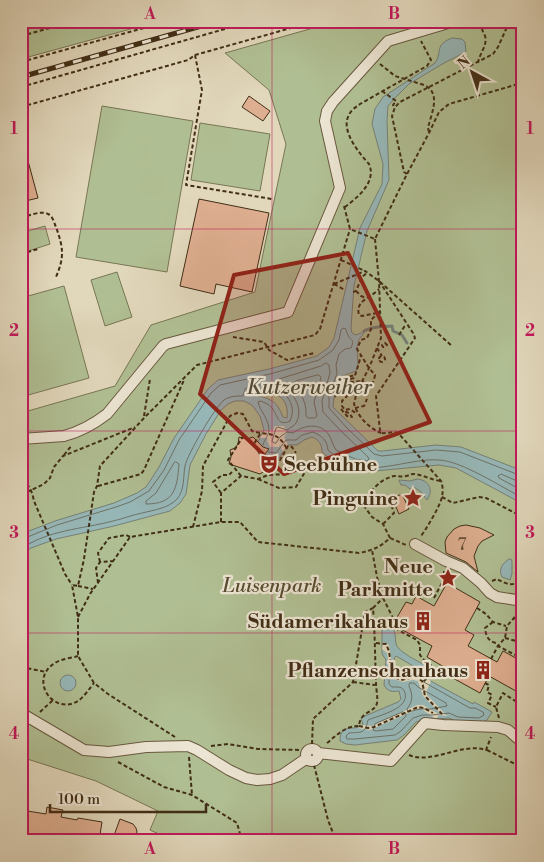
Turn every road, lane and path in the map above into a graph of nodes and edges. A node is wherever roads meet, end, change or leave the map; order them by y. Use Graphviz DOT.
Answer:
graph roads {
  1 [pos="75,21"];
  2 [pos="169,21"];
  3 [pos="253,21"];
  4 [pos="316,21"];
  5 [pos="455,21"];
  6 [pos="489,21"];
  7 [pos="511,24"];
  8 [pos="523,28"];
  9 [pos="416,32"];
  10 [pos="21,36"];
  11 [pos="195,55"];
  12 [pos="373,58"];
  13 [pos="21,62"];
  14 [pos="478,62"];
  15 [pos="523,77"];
  16 [pos="403,80"];
  17 [pos="21,87"];
  18 [pos="429,87"];
  19 [pos="382,91"];
  20 [pos="21,107"];
  21 [pos="395,107"];
  22 [pos="429,132"];
  23 [pos="407,174"];
  24 [pos="272,199"];
  25 [pos="21,218"];
  26 [pos="375,239"];
  27 [pos="38,249"];
  28 [pos="21,254"];
  29 [pos="341,260"];
  30 [pos="364,272"];
  31 [pos="56,277"];
  32 [pos="379,281"];
  33 [pos="379,289"];
  34 [pos="345,290"];
  35 [pos="396,296"];
  36 [pos="366,298"];
  37 [pos="391,300"];
  38 [pos="380,310"];
  39 [pos="378,313"];
  40 [pos="406,324"];
  41 [pos="218,330"];
  42 [pos="400,333"];
  43 [pos="380,341"];
  44 [pos="384,343"];
  45 [pos="452,346"];
  46 [pos="377,348"];
  47 [pos="314,353"];
  48 [pos="361,356"];
  49 [pos="382,356"];
  50 [pos="369,368"];
  51 [pos="355,375"];
  52 [pos="344,376"];
  53 [pos="150,379"];
  54 [pos="346,380"];
  55 [pos="362,381"];
  56 [pos="351,382"];
  57 [pos="366,388"];
  58 [pos="335,397"];
  59 [pos="355,408"];
  60 [pos="341,409"];
  61 [pos="345,410"];
  62 [pos="359,415"];
  63 [pos="144,418"];
  64 [pos="136,427"];
  65 [pos="381,433"];
  66 [pos="244,434"];
  67 [pos="261,434"];
  68 [pos="21,439"];
  69 [pos="286,449"];
  70 [pos="296,453"];
  71 [pos="296,462"];
  72 [pos="232,472"];
  73 [pos="305,472"];
  74 [pos="241,476"];
  75 [pos="258,479"];
  76 [pos="21,481"];
  77 [pos="441,481"];
  78 [pos="97,486"];
  79 [pos="32,490"];
  80 [pos="222,493"];
  81 [pos="21,495"];
  82 [pos="442,497"];
  83 [pos="391,504"];
  84 [pos="523,517"];
  85 [pos="221,522"];
  86 [pos="383,524"];
  87 [pos="193,527"];
  88 [pos="130,537"];
  89 [pos="390,538"];
  90 [pos="415,544"];
  91 [pos="372,550"];
  92 [pos="523,560"];
  93 [pos="113,561"];
  94 [pos="446,561"];
  95 [pos="100,562"];
  96 [pos="98,583"];
  97 [pos="72,585"];
  98 [pos="78,586"];
  99 [pos="484,586"];
  100 [pos="93,590"];
  101 [pos="383,598"];
  102 [pos="434,598"];
  103 [pos="523,601"];
  104 [pos="373,608"];
  105 [pos="476,608"];
  106 [pos="523,609"];
  107 [pos="78,617"];
  108 [pos="514,618"];
  109 [pos="493,622"];
  110 [pos="523,622"];
  111 [pos="507,626"];
  112 [pos="523,636"];
  113 [pos="505,638"];
  114 [pos="376,642"];
  115 [pos="498,646"];
  116 [pos="78,656"];
  117 [pos="491,659"];
  118 [pos="523,659"];
  119 [pos="21,669"];
  120 [pos="46,672"];
  121 [pos="353,682"];
  122 [pos="422,682"];
  123 [pos="94,683"];
  124 [pos="485,683"];
  125 [pos="376,686"];
  126 [pos="53,700"];
  127 [pos="523,706"];
  128 [pos="496,707"];
  129 [pos="21,713"];
  130 [pos="442,714"];
  131 [pos="437,716"];
  132 [pos="32,718"];
  133 [pos="359,726"];
  134 [pos="496,727"];
  135 [pos="523,743"];
  136 [pos="193,748"];
  137 [pos="486,750"];
  138 [pos="400,751"];
  139 [pos="109,752"];
  140 [pos="312,754"];
  141 [pos="523,768"];
  142 [pos="190,769"];
  143 [pos="192,795"];
  144 [pos="242,841"];
  145 [pos="336,841"];
  1 -- 10 [label="path"];
  2 -- 13 [label="path"];
  3 -- 17 [label="path"];
  4 -- 11 [label="path"];
  5 -- 9 [label="street"];
  6 -- 14 [label="path"];
  7 -- 8 [label="street"];
  7 -- 14 [label="path"];
  9 -- 12 [label="street"];
  9 -- 16 [label="path"];
  11 -- 20 [label="path"];
  11 -- 24 [label="path"];
  12 -- 16 [label="path"];
  12 -- 41 [label="street"];
  14 -- 18 [label="path"];
  15 -- 22 [label="path"];
  16 -- 18 [label="path"];
  16 -- 19 [label="path"];
  18 -- 21 [label="path"];
  18 -- 22 [label="path"];
  19 -- 21 [label="path"];
  19 -- 26 [label="path"];
  21 -- 23 [label="path"];
  22 -- 23 [label="path"];
  23 -- 26 [label="path"];
  25 -- 31 [label="path"];
  26 -- 32 [label="path"];
  27 -- 28 [label="path"];
  29 -- 30 [label="path"];
  30 -- 32 [label="path"];
  30 -- 34 [label="path"];
  30 -- 36 [label="path"];
  32 -- 33 [label="path"];
  32 -- 35 [label="path"];
  32 -- 37 [label="path"];
  33 -- 36 [label="path"];
  33 -- 38 [label="path"];
  35 -- 37 [label="path"];
  35 -- 45 [label="path"];
  36 -- 39 [label="path"];
  37 -- 40 [label="path"];
  38 -- 39 [label="path"];
  38 -- 43 [label="path"];
  39 -- 48 [label="path"];
  40 -- 42 [label="path"];
  40 -- 65 [label="path"];
  41 -- 47 [label="path"];
  41 -- 68 [label="street"];
  43 -- 44 [label="path"];
  43 -- 46 [label="path"];
  46 -- 49 [label="path"];
  46 -- 50 [label="path"];
  48 -- 50 [label="path"];
  48 -- 51 [label="path"];
  50 -- 55 [label="path"];
  50 -- 57 [label="path"];
  51 -- 54 [label="path"];
  51 -- 56 [label="path"];
  52 -- 54 [label="path"];
  53 -- 63 [label="path"];
  54 -- 58 [label="path"];
  55 -- 56 [label="path"];
  55 -- 57 [label="path"];
  55 -- 59 [label="path"];
  56 -- 61 [label="path"];
  57 -- 59 [label="path"];
  59 -- 62 [label="path"];
  60 -- 61 [label="path"];
  61 -- 62 [label="path"];
  62 -- 65 [label="path"];
  63 -- 64 [label="path"];
  63 -- 78 [label="path"];
  64 -- 78 [label="path"];
  64 -- 79 [label="path"];
  65 -- 77 [label="path"];
  66 -- 74 [label="path"];
  67 -- 69 [label="path"];
  67 -- 69 [label="path"];
  67 -- 87 [label="path"];
  69 -- 70 [label="path"];
  71 -- 75 [label="path"];
  72 -- 80 [label="path"];
  73 -- 75 [label="path"];
  74 -- 75 [label="path"];
  74 -- 80 [label="path"];
  76 -- 79 [label="path"];
  77 -- 82 [label="path"];
  77 -- 86 [label="path"];
  78 -- 98 [label="path"];
  79 -- 81 [label="path"];
  79 -- 97 [label="path"];
  80 -- 85 [label="path"];
  82 -- 84 [label="path"];
  82 -- 90 [label="path"];
  83 -- 86 [label="path"];
  85 -- 87 [label="path"];
  85 -- 91 [label="path"];
  86 -- 89 [label="path"];
  87 -- 88 [label="path"];
  88 -- 93 [label="path"];
  88 -- 95 [label="path"];
  89 -- 90 [label="path"];
  89 -- 91 [label="path"];
  90 -- 94 [label="street"];
  91 -- 101 [label="path"];
  92 -- 99 [label="path"];
  93 -- 95 [label="path"];
  93 -- 96 [label="path"];
  94 -- 99 [label="street"];
  94 -- 102 [label="path"];
  95 -- 96 [label="path"];
  96 -- 100 [label="path"];
  97 -- 98 [label="path"];
  97 -- 107 [label="path"];
  98 -- 100 [label="path"];
  99 -- 103 [label="street"];
  100 -- 107 [label="path"];
  101 -- 104 [label="path"];
  101 -- 122 [label="path"];
  104 -- 114 [label="path"];
  104 -- 121 [label="path"];
  105 -- 109 [label="path"];
  106 -- 108 [label="path"];
  107 -- 116 [label="path"];
  108 -- 110 [label="path"];
  108 -- 111 [label="path"];
  109 -- 111 [label="path"];
  109 -- 115 [label="path"];
  111 -- 113 [label="path"];
  112 -- 113 [label="path"];
  113 -- 115 [label="path"];
  114 -- 122 [label="path"];
  114 -- 125 [label="path"];
  115 -- 117 [label="path"];
  115 -- 118 [label="path"];
  116 -- 120 [label="path"];
  116 -- 123 [label="path"];
  119 -- 120 [label="path"];
  120 -- 126 [label="path"];
  121 -- 125 [label="path"];
  121 -- 140 [label="path"];
  122 -- 130 [label="path"];
  123 -- 126 [label="path"];
  123 -- 136 [label="path"];
  124 -- 128 [label="path"];
  125 -- 133 [label="path"];
  126 -- 132 [label="path"];
  127 -- 128 [label="path"];
  128 -- 134 [label="path"];
  129 -- 132 [label="street"];
  131 -- 133 [label="path"];
  132 -- 139 [label="street"];
  133 -- 140 [label="path"];
  134 -- 135 [label="street"];
  134 -- 137 [label="path"];
  134 -- 138 [label="street"];
  136 -- 139 [label="street"];
  136 -- 140 [label="path"];
  136 -- 140 [label="street"];
  137 -- 138 [label="path"];
  137 -- 141 [label="path"];
  138 -- 140 [label="street"];
  139 -- 143 [label="path"];
  140 -- 145 [label="path"];
  142 -- 143 [label="path"];
  143 -- 144 [label="path"];
}
